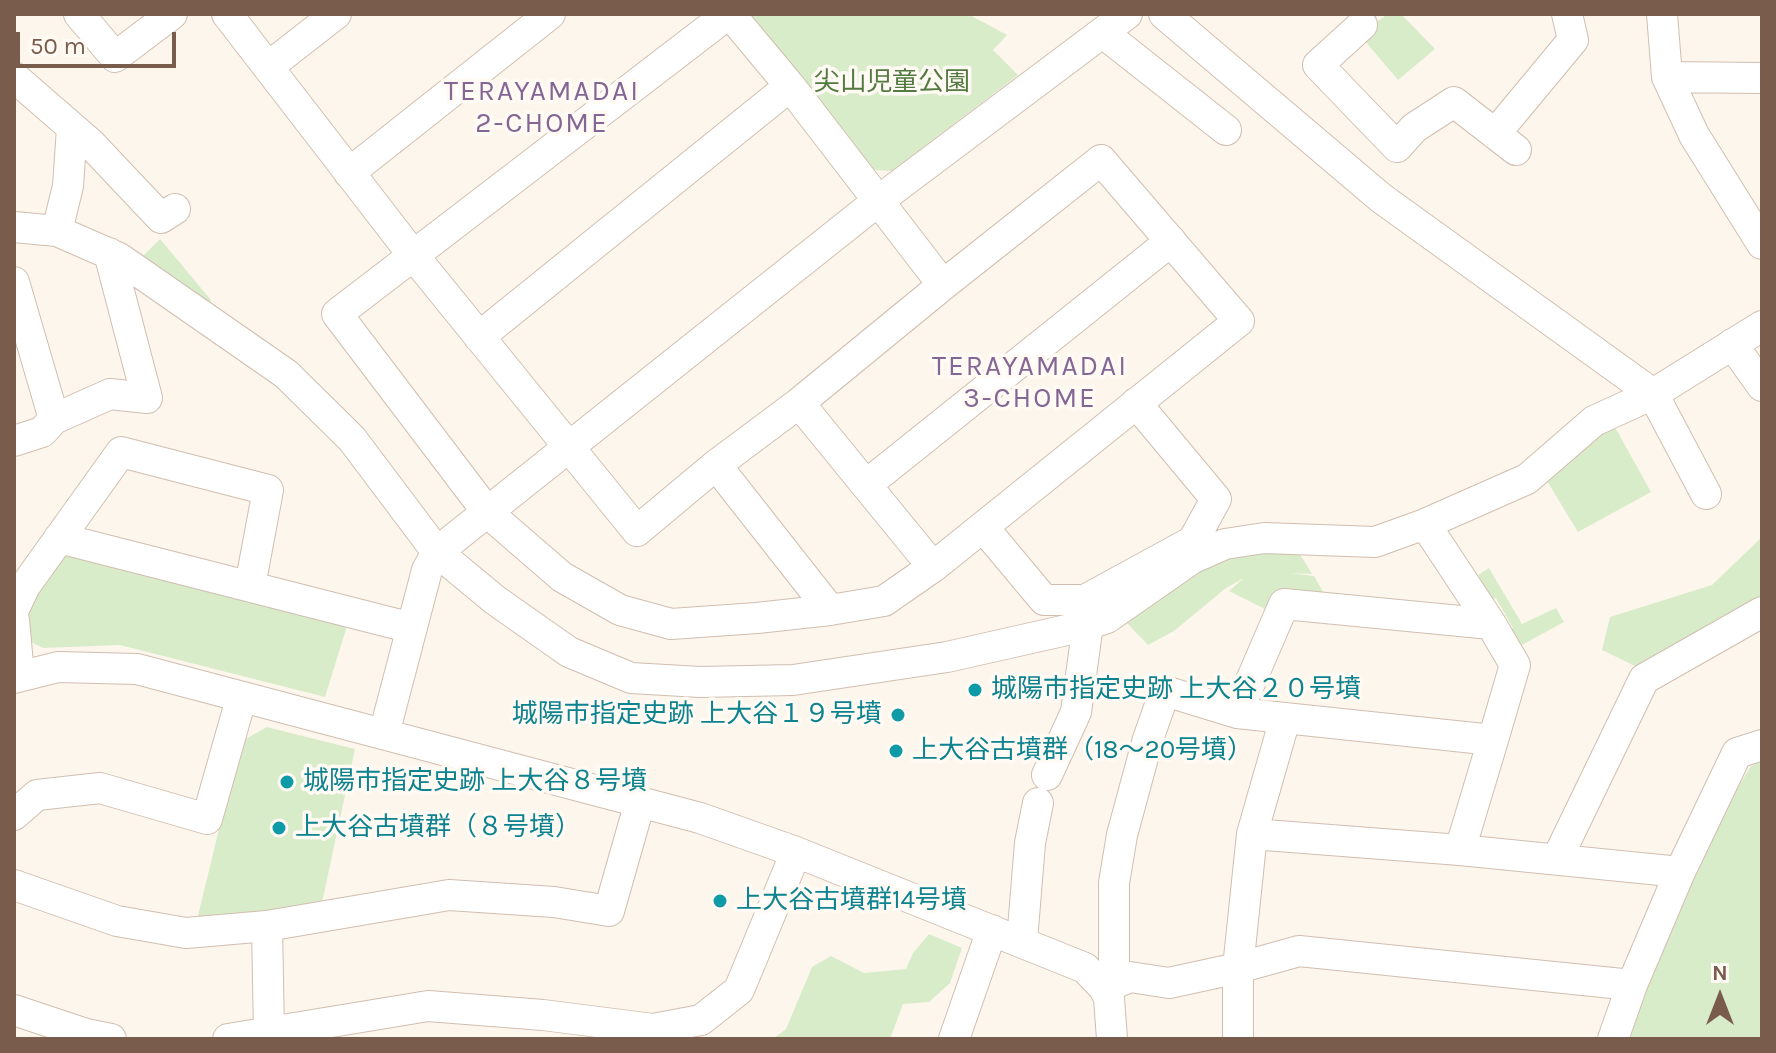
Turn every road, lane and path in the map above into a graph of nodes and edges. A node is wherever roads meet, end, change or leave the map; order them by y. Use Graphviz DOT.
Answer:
graph roads {
  1 [pos="79,14"];
  2 [pos="172,14"];
  3 [pos="227,14"];
  4 [pos="336,14"];
  5 [pos="550,14"];
  6 [pos="729,14"];
  7 [pos="1127,14"];
  8 [pos="1164,14"];
  9 [pos="1567,14"];
  10 [pos="1662,14"];
  11 [pos="1365,18"];
  12 [pos="1103,33"];
  13 [pos="268,67"];
  14 [pos="14,77"];
  15 [pos="1667,77"];
  16 [pos="1762,78"];
  17 [pos="790,86"];
  18 [pos="72,128"];
  19 [pos="1226,130"];
  20 [pos="349,173"];
  21 [pos="1730,196"];
  22 [pos="1762,196"];
  23 [pos="878,201"];
  24 [pos="175,209"];
  25 [pos="14,227"];
  26 [pos="57,231"];
  27 [pos="1171,241"];
  28 [pos="1762,244"];
  29 [pos="109,253"];
  30 [pos="413,255"];
  31 [pos="14,282"];
  32 [pos="943,285"];
  33 [pos="1762,326"];
  34 [pos="479,337"];
  35 [pos="1732,344"];
  36 [pos="1762,386"];
  37 [pos="1653,394"];
  38 [pos="799,403"];
  39 [pos="1136,403"];
  40 [pos="54,419"];
  41 [pos="14,441"];
  42 [pos="569,450"];
  43 [pos="716,465"];
  44 [pos="866,485"];
  45 [pos="1706,494"];
  46 [pos="488,513"];
  47 [pos="1425,524"];
  48 [pos="983,527"];
  49 [pos="59,538"];
  50 [pos="437,552"];
  51 [pos="933,567"];
  52 [pos="250,586"];
  53 [pos="14,609"];
  54 [pos="830,610"];
  55 [pos="1762,612"];
  56 [pos="14,620"];
  57 [pos="1088,624"];
  58 [pos="1491,624"];
  59 [pos="412,628"];
  60 [pos="16,676"];
  61 [pos="241,699"];
  62 [pos="1237,713"];
  63 [pos="1285,719"];
  64 [pos="384,734"];
  65 [pos="1493,740"];
  66 [pos="1762,745"];
  67 [pos="640,802"];
  68 [pos="14,815"];
  69 [pos="1252,834"];
  70 [pos="1460,850"];
  71 [pos="796,852"];
  72 [pos="1557,859"];
  73 [pos="1680,872"];
  74 [pos="14,885"];
  75 [pos="267,926"];
  76 [pos="992,930"];
  77 [pos="1022,941"];
  78 [pos="1238,968"];
  79 [pos="1632,985"];
  80 [pos="1104,988"];
  81 [pos="14,1010"];
  82 [pos="269,1033"];
  83 [pos="652,1034"];
  84 [pos="111,1039"];
  85 [pos="228,1039"];
  86 [pos="954,1039"];
  87 [pos="1112,1039"];
  88 [pos="1238,1039"];
  89 [pos="1613,1039"];
  1 -- 2 [label="street"];
  3 -- 13 [label="street"];
  4 -- 13 [label="street"];
  5 -- 20 [label="street"];
  6 -- 17 [label="street"];
  6 -- 30 [label="street"];
  7 -- 12 [label="street"];
  8 -- 37 [label="street"];
  9 -- 11 [label="street"];
  10 -- 15 [label="street"];
  12 -- 19 [label="street"];
  12 -- 23 [label="street"];
  13 -- 20 [label="street"];
  14 -- 18 [label="street"];
  15 -- 16 [label="street"];
  15 -- 21 [label="street"];
  17 -- 23 [label="street"];
  17 -- 34 [label="street"];
  18 -- 24 [label="street"];
  18 -- 26 [label="street"];
  20 -- 30 [label="street"];
  21 -- 22 [label="street"];
  21 -- 28 [label="street"];
  23 -- 32 [label="street"];
  23 -- 42 [label="street"];
  25 -- 26 [label="street"];
  26 -- 29 [label="street"];
  27 -- 32 [label="street"];
  27 -- 39 [label="street"];
  27 -- 44 [label="street"];
  29 -- 40 [label="street"];
  29 -- 50 [label="street"];
  30 -- 34 [label="street"];
  30 -- 46 [label="street"];
  31 -- 40 [label="street"];
  32 -- 38 [label="street"];
  33 -- 35 [label="street"];
  34 -- 42 [label="street"];
  35 -- 36 [label="street"];
  35 -- 37 [label="street"];
  37 -- 45 [label="street"];
  37 -- 47 [label="street"];
  38 -- 43 [label="street"];
  38 -- 44 [label="street"];
  39 -- 48 [label="street"];
  39 -- 48 [label="street"];
  40 -- 41 [label="street"];
  42 -- 43 [label="street"];
  42 -- 46 [label="street"];
  43 -- 54 [label="street"];
  44 -- 51 [label="street"];
  46 -- 50 [label="street"];
  46 -- 54 [label="street"];
  47 -- 57 [label="street"];
  47 -- 58 [label="street"];
  48 -- 51 [label="street"];
  49 -- 52 [label="street"];
  49 -- 52 [label="street"];
  49 -- 53 [label="street"];
  50 -- 57 [label="street"];
  50 -- 59 [label="street"];
  51 -- 54 [label="street"];
  52 -- 59 [label="street"];
  55 -- 72 [label="street"];
  56 -- 60 [label="street"];
  57 -- 77 [label="street"];
  58 -- 62 [label="street"];
  58 -- 65 [label="street"];
  59 -- 64 [label="street"];
  60 -- 61 [label="street"];
  61 -- 64 [label="street"];
  61 -- 68 [label="street"];
  62 -- 63 [label="street"];
  62 -- 80 [label="street"];
  63 -- 65 [label="street"];
  63 -- 69 [label="street"];
  64 -- 67 [label="street"];
  65 -- 70 [label="street"];
  66 -- 73 [label="street"];
  67 -- 71 [label="street"];
  67 -- 75 [label="street"];
  69 -- 70 [label="street"];
  69 -- 78 [label="street"];
  70 -- 72 [label="street"];
  71 -- 76 [label="street"];
  71 -- 83 [label="street"];
  72 -- 73 [label="street"];
  73 -- 79 [label="street"];
  74 -- 75 [label="street"];
  75 -- 82 [label="street"];
  76 -- 77 [label="street"];
  76 -- 86 [label="street"];
  77 -- 80 [label="street"];
  78 -- 79 [label="street"];
  78 -- 80 [label="street"];
  78 -- 88 [label="street"];
  79 -- 89 [label="street"];
  80 -- 87 [label="street"];
  81 -- 84 [label="street"];
  82 -- 83 [label="street"];
  82 -- 85 [label="street"];
}
